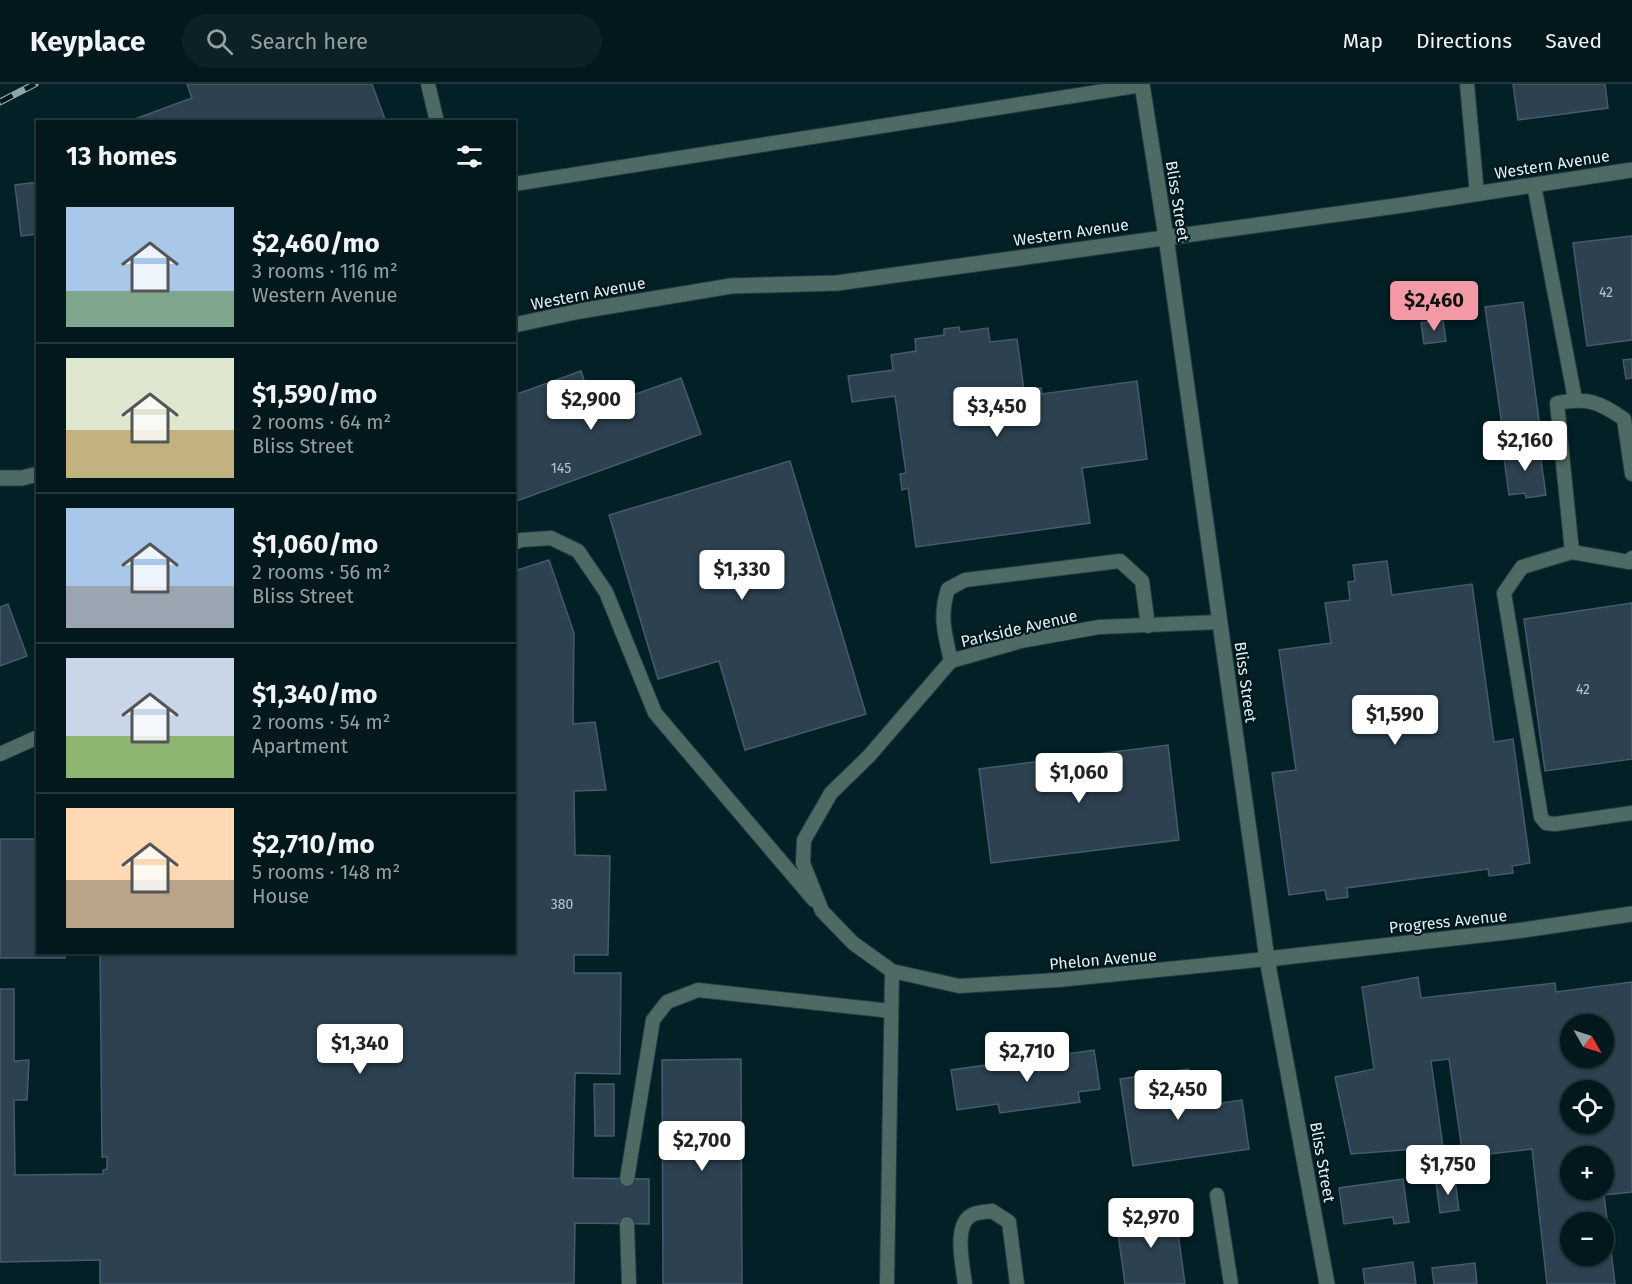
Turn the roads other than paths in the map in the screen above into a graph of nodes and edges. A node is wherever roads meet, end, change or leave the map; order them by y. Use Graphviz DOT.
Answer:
graph roads {
  1 [pos="428,84"];
  2 [pos="1142,84"];
  3 [pos="1467,84"];
  4 [pos="437,120"];
  5 [pos="1632,170"];
  6 [pos="516,184"];
  7 [pos="1534,185"];
  8 [pos="1477,194"];
  9 [pos="1166,237"];
  10 [pos="516,325"];
  11 [pos="1575,399"];
  12 [pos="36,474"];
  13 [pos="1632,474"];
  14 [pos="1,479"];
  15 [pos="516,542"];
  16 [pos="1572,552"];
  17 [pos="1632,558"];
  18 [pos="1220,622"];
  19 [pos="1148,626"];
  20 [pos="951,662"];
  21 [pos="36,738"];
  22 [pos="0,754"];
  23 [pos="1632,813"];
  24 [pos="822,911"];
  25 [pos="1632,914"];
  26 [pos="1267,959"];
  27 [pos="892,971"];
  28 [pos="891,1011"];
  29 [pos="627,1179"];
  30 [pos="1217,1195"];
  31 [pos="627,1224"];
  32 [pos="629,1284"];
  33 [pos="887,1284"];
  34 [pos="965,1284"];
  35 [pos="1017,1284"];
  36 [pos="1231,1284"];
  37 [pos="1327,1284"];
  1 -- 4 [label="lane"];
  2 -- 6 [label="lane"];
  2 -- 9 [label="street, Bliss Street"];
  3 -- 8 [label="lane"];
  5 -- 7 [label="street, Western Avenue"];
  7 -- 8 [label="street, Western Avenue"];
  7 -- 11 [label="lane"];
  8 -- 9 [label="street, Western Avenue"];
  9 -- 10 [label="street, Western Avenue"];
  9 -- 18 [label="street, Bliss Street"];
  11 -- 13 [label="lane"];
  11 -- 16 [label="lane"];
  12 -- 14 [label="street"];
  15 -- 24 [label="lane"];
  16 -- 17 [label="lane"];
  16 -- 23 [label="lane"];
  18 -- 19 [label="lane, Parkside Avenue"];
  18 -- 26 [label="street, Bliss Street"];
  19 -- 20 [label="lane, Parkside Avenue"];
  19 -- 20 [label="lane"];
  20 -- 24 [label="lane, Parkside Avenue"];
  21 -- 22 [label="lane"];
  24 -- 27 [label="lane"];
  25 -- 26 [label="street, Progress Avenue"];
  26 -- 27 [label="lane, Phelon Avenue"];
  26 -- 37 [label="street, Bliss Street"];
  27 -- 28 [label="lane"];
  28 -- 29 [label="lane"];
  28 -- 33 [label="lane"];
  30 -- 36 [label="lane"];
  31 -- 32 [label="lane"];
  34 -- 35 [label="lane"];
}
